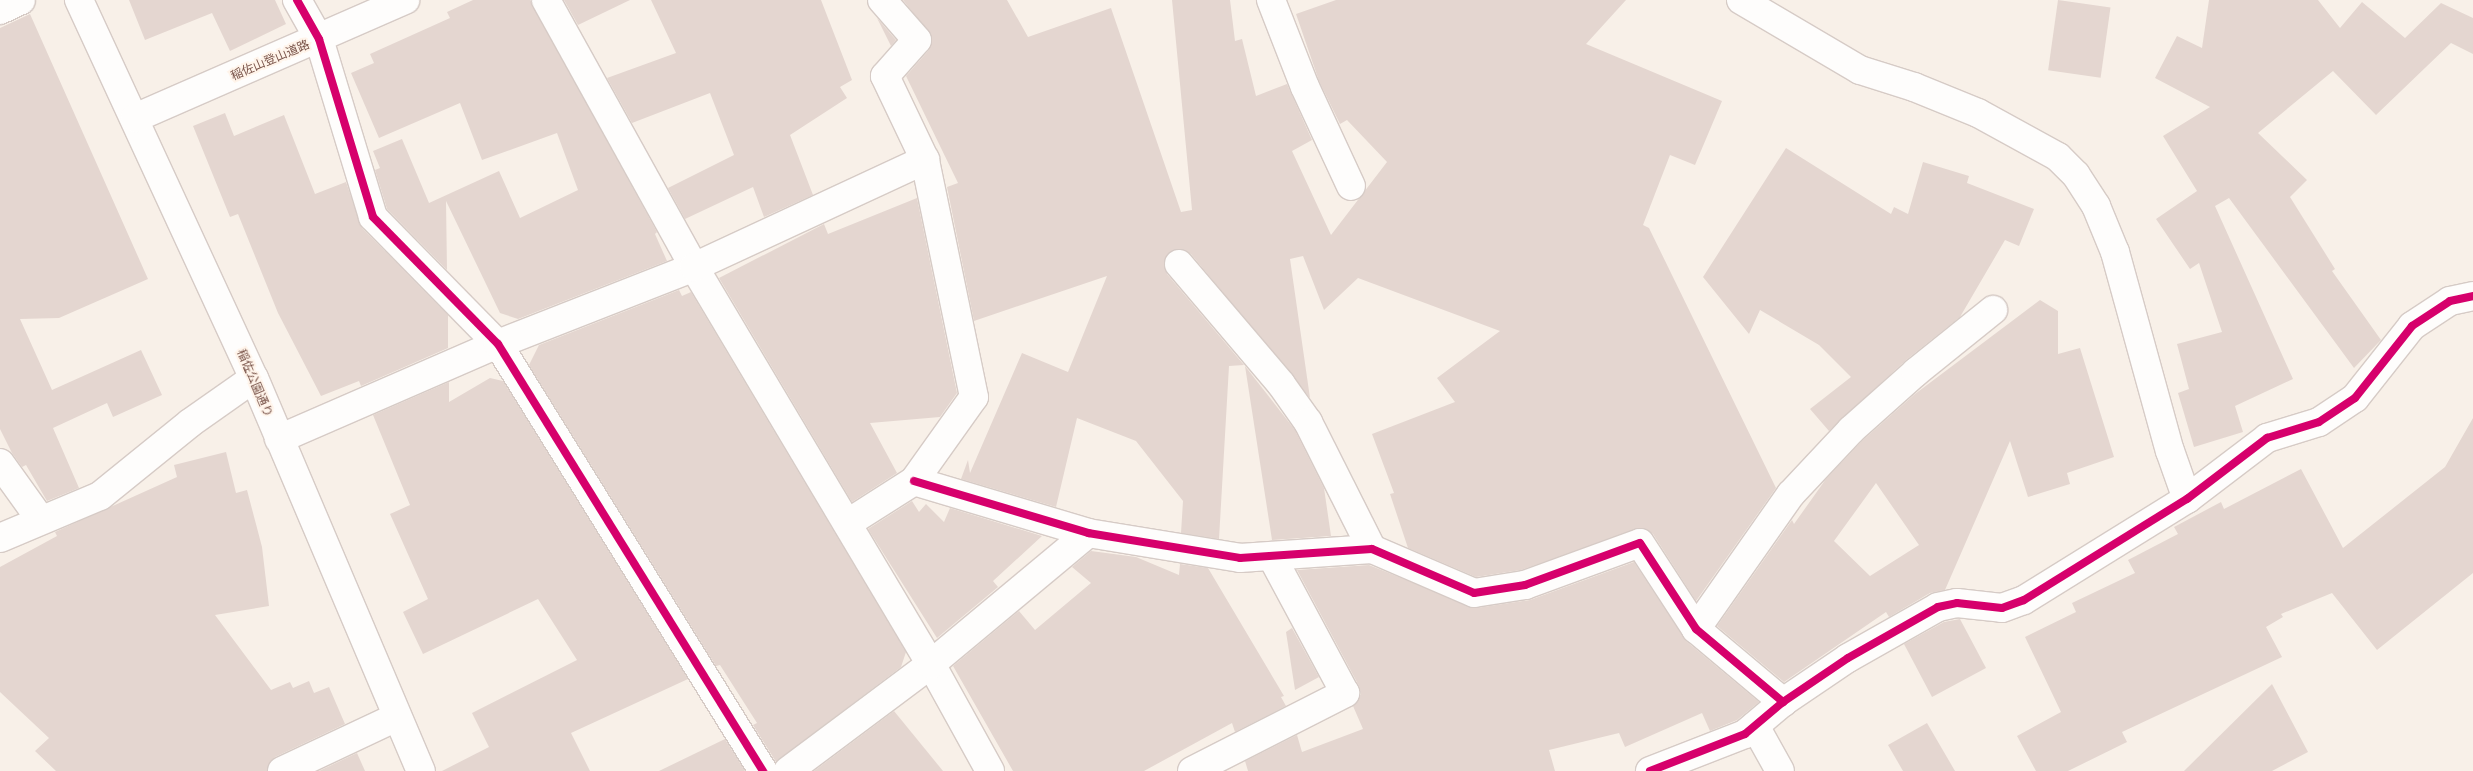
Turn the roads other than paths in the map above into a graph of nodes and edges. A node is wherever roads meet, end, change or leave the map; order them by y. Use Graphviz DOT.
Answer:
graph roads {
  1 [pos="21,0"];
  2 [pos="79,0"];
  3 [pos="297,0"];
  4 [pos="405,0"];
  5 [pos="546,0"];
  6 [pos="882,0"];
  7 [pos="1271,0"];
  8 [pos="1741,0"];
  9 [pos="0,10"];
  10 [pos="319,39"];
  11 [pos="134,118"];
  12 [pos="925,160"];
  13 [pos="1351,186"];
  14 [pos="1179,264"];
  15 [pos="694,267"];
  16 [pos="2473,296"];
  17 [pos="1993,310"];
  18 [pos="498,344"];
  19 [pos="254,378"];
  20 [pos="279,439"];
  21 [pos="0,463"];
  22 [pos="914,481"];
  23 [pos="2187,499"];
  24 [pos="41,520"];
  25 [pos="848,523"];
  26 [pos="1088,533"];
  27 [pos="0,538"];
  28 [pos="1372,549"];
  29 [pos="1272,557"];
  30 [pos="1696,629"];
  31 [pos="931,664"];
  32 [pos="1783,702"];
  33 [pos="397,717"];
  34 [pos="1755,726"];
  35 [pos="282,771"];
  36 [pos="421,771"];
  37 [pos="763,771"];
  38 [pos="788,771"];
  39 [pos="990,771"];
  40 [pos="1192,771"];
  41 [pos="1650,771"];
  42 [pos="1780,771"];
  1 -- 9 [label="street"];
  2 -- 11 [label="street, 稲佐公園通り"];
  3 -- 10 [label="street"];
  4 -- 10 [label="street, 稲佐山登山道路"];
  5 -- 15 [label="street"];
  6 -- 12 [label="street"];
  7 -- 13 [label="street"];
  8 -- 23 [label="street"];
  10 -- 11 [label="street, 稲佐山登山道路"];
  10 -- 18 [label="street"];
  11 -- 19 [label="street, 稲佐公園通り"];
  12 -- 15 [label="street"];
  12 -- 22 [label="street"];
  14 -- 28 [label="street"];
  15 -- 18 [label="street"];
  15 -- 25 [label="street"];
  16 -- 23 [label="street"];
  17 -- 30 [label="street"];
  18 -- 20 [label="street"];
  18 -- 37 [label="street"];
  19 -- 20 [label="street, 稲佐公園通り"];
  19 -- 24 [label="street"];
  20 -- 33 [label="street, 稲佐公園通り"];
  21 -- 24 [label="street"];
  22 -- 25 [label="street"];
  22 -- 26 [label="street"];
  23 -- 32 [label="street"];
  24 -- 27 [label="street"];
  25 -- 31 [label="street"];
  26 -- 29 [label="street"];
  26 -- 31 [label="street"];
  28 -- 29 [label="street"];
  28 -- 30 [label="street"];
  29 -- 40 [label="street"];
  30 -- 32 [label="street"];
  31 -- 38 [label="street"];
  31 -- 39 [label="street"];
  32 -- 34 [label="street"];
  33 -- 35 [label="street"];
  33 -- 36 [label="street, 稲佐公園通り"];
  34 -- 41 [label="street"];
  34 -- 42 [label="street"];
}
